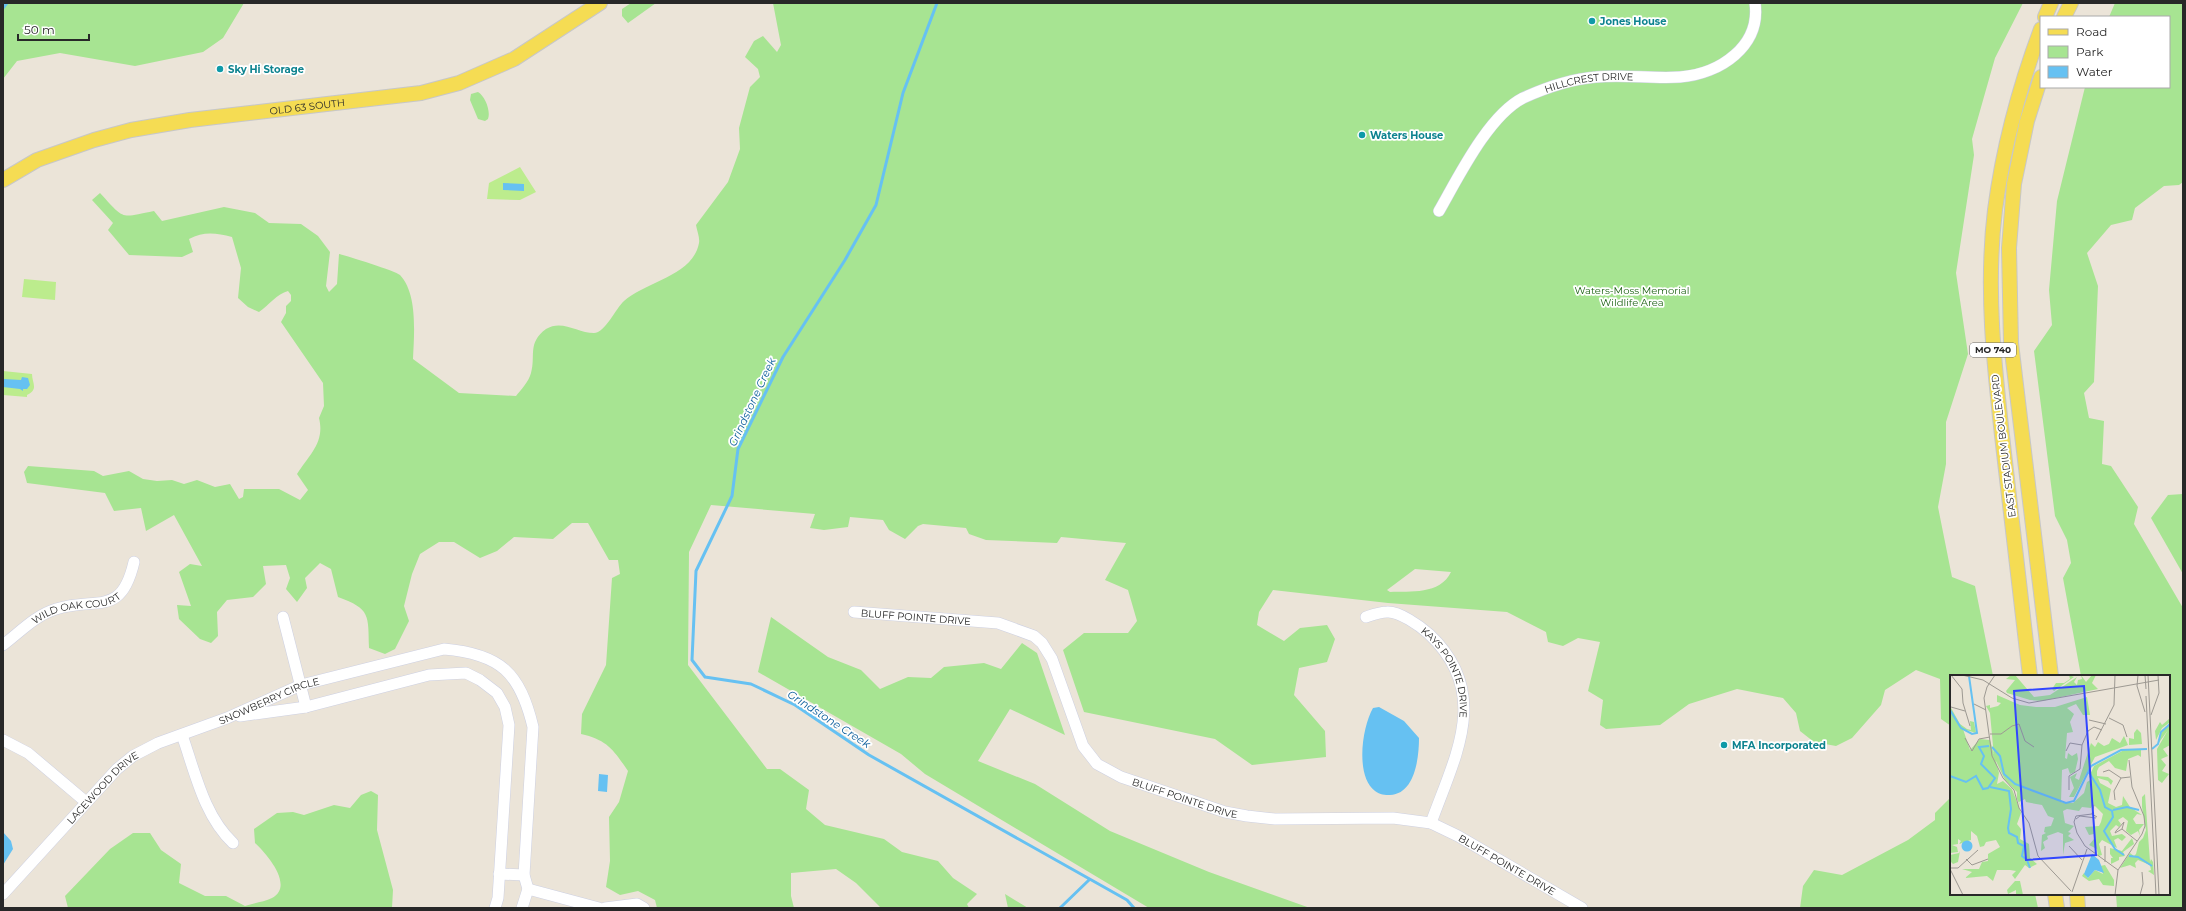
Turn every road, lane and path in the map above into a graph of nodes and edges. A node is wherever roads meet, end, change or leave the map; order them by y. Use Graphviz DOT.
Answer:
graph roads {
  1 [pos="600,3"];
  2 [pos="1755,3"];
  3 [pos="2051,3"];
  4 [pos="2071,3"];
  5 [pos="2045,16"];
  6 [pos="2064,16"];
  7 [pos="2040,32"];
  8 [pos="2040,80"];
  9 [pos="3,180"];
  10 [pos="1439,211"];
  11 [pos="134,562"];
  12 [pos="854,612"];
  13 [pos="283,616"];
  14 [pos="1366,617"];
  15 [pos="3,645"];
  16 [pos="2030,675"];
  17 [pos="2051,675"];
  18 [pos="301,685"];
  19 [pos="306,707"];
  20 [pos="227,718"];
  21 [pos="182,735"];
  22 [pos="3,740"];
  23 [pos="86,802"];
  24 [pos="1431,823"];
  25 [pos="233,843"];
  26 [pos="500,874"];
  27 [pos="524,875"];
  28 [pos="528,889"];
  29 [pos="3,894"];
  30 [pos="2055,895"];
  31 [pos="2077,895"];
  32 [pos="496,908"];
  33 [pos="522,908"];
  34 [pos="600,908"];
  35 [pos="605,908"];
  36 [pos="644,908"];
  37 [pos="1582,908"];
  38 [pos="2057,908"];
  39 [pos="2078,908"];
  1 -- 9 [label="main road, OLD 63 SOUTH"];
  2 -- 10 [label="street, HILLCREST DRIVE"];
  3 -- 5 [label="main road"];
  4 -- 6 [label="main road"];
  7 -- 16 [label="main road, EAST STADIUM BOULEVARD / MO 740"];
  8 -- 17 [label="main road, EAST STADIUM BOULEVARD / MO 740"];
  11 -- 15 [label="street, WILD OAK COURT"];
  12 -- 24 [label="street, BLUFF POINTE DRIVE"];
  13 -- 18 [label="street"];
  14 -- 24 [label="street, KAYS POINTE DRIVE"];
  18 -- 19 [label="street"];
  18 -- 20 [label="street, SNOWBERRY CIRCLE"];
  18 -- 27 [label="street, SNOWBERRY CIRCLE"];
  19 -- 20 [label="street, SNOWBERRY CIRCLE"];
  19 -- 26 [label="street, SNOWBERRY CIRCLE"];
  20 -- 21 [label="street, LACEWOOD DRIVE"];
  21 -- 23 [label="street, LACEWOOD DRIVE"];
  21 -- 25 [label="street"];
  22 -- 23 [label="street"];
  23 -- 29 [label="street, LACEWOOD DRIVE"];
  24 -- 37 [label="street, BLUFF POINTE DRIVE"];
  26 -- 27 [label="street"];
  26 -- 32 [label="street, SNOWBERRY CIRCLE"];
  27 -- 28 [label="street, SNOWBERRY CIRCLE"];
  28 -- 33 [label="street"];
  28 -- 34 [label="street"];
  30 -- 38 [label="main road"];
  31 -- 39 [label="main road"];
  35 -- 36 [label="street"];
}
